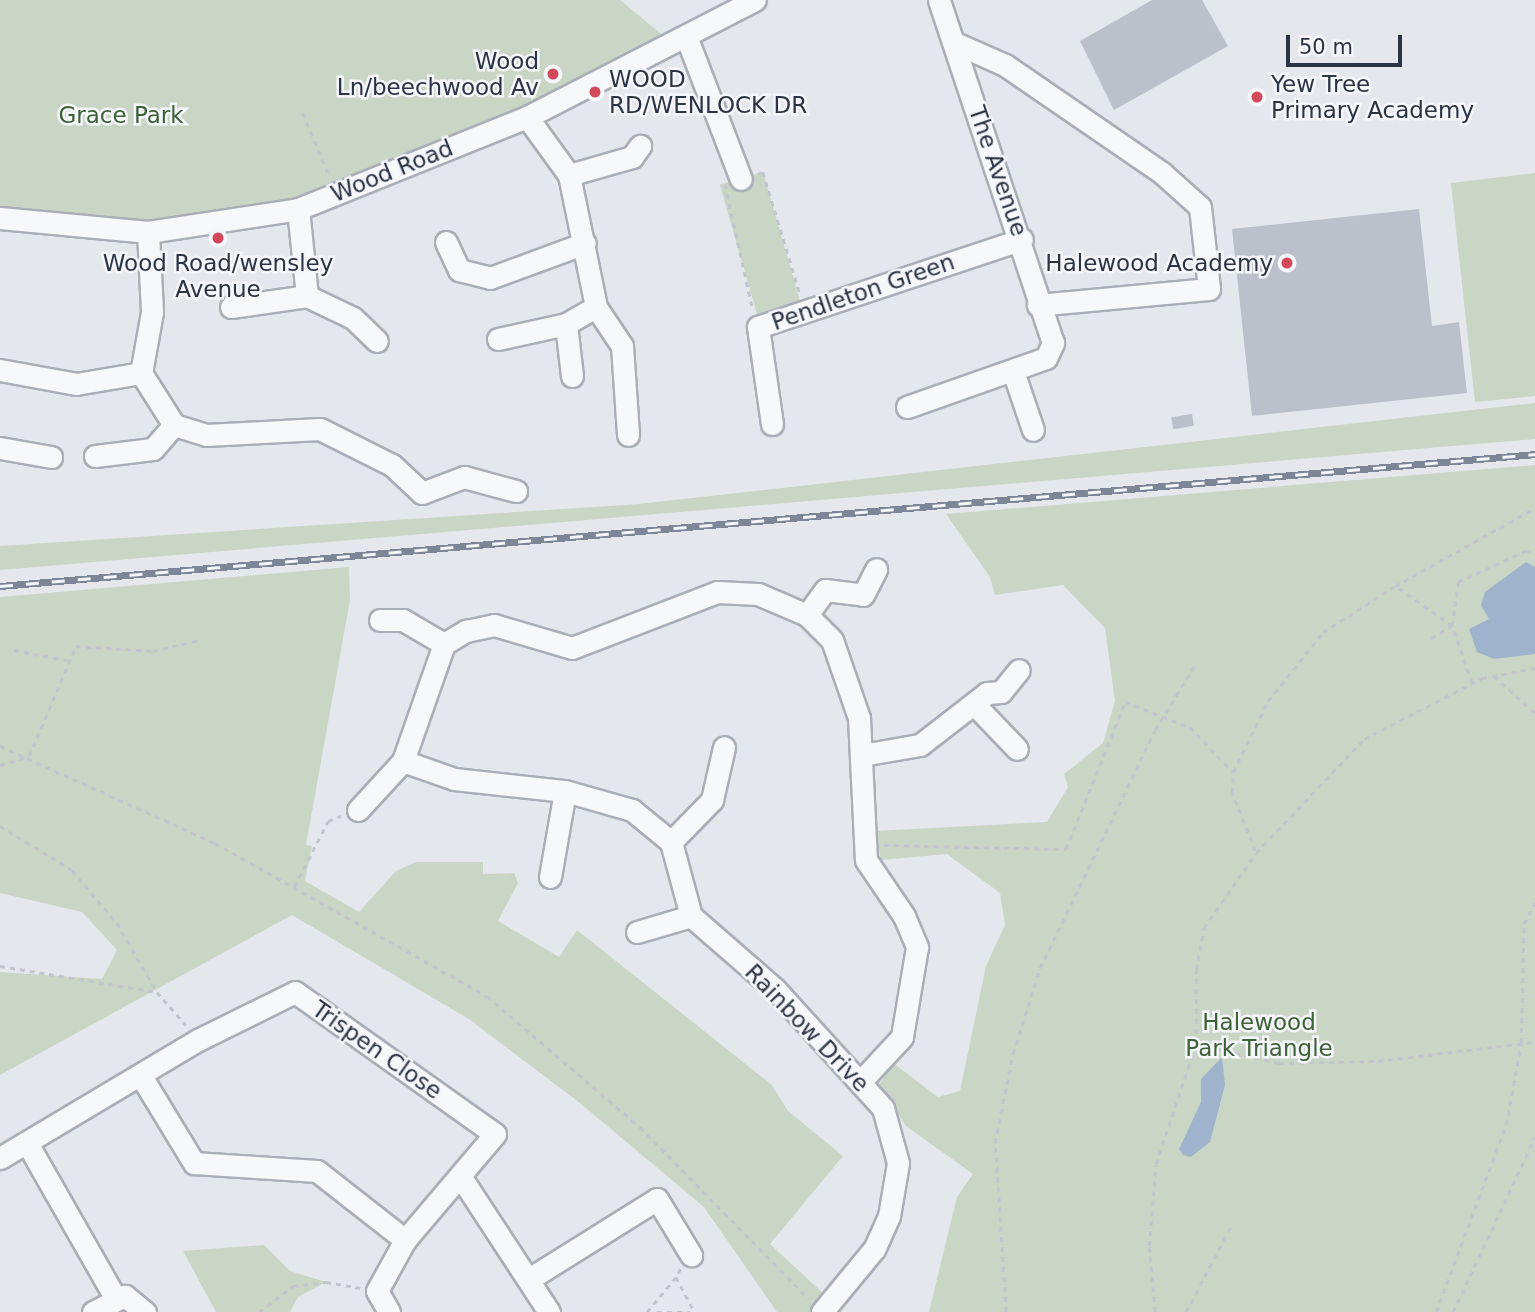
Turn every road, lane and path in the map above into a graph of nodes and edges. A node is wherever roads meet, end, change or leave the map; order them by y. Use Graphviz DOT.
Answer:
graph roads {
  1 [pos="939,0"];
  2 [pos="741,3"];
  3 [pos="686,36"];
  4 [pos="953,43"];
  5 [pos="303,113"];
  6 [pos="527,117"];
  7 [pos="640,146"];
  8 [pos="569,175"];
  9 [pos="741,179"];
  10 [pos="336,193"];
  11 [pos="298,209"];
  12 [pos="0,218"];
  13 [pos="148,232"];
  14 [pos="1022,239"];
  15 [pos="446,242"];
  16 [pos="585,243"];
  17 [pos="307,296"];
  18 [pos="1038,305"];
  19 [pos="231,307"];
  20 [pos="596,307"];
  21 [pos="804,311"];
  22 [pos="566,324"];
  23 [pos="758,327"];
  24 [pos="498,339"];
  25 [pos="377,341"];
  26 [pos="0,370"];
  27 [pos="1013,371"];
  28 [pos="141,373"];
  29 [pos="572,376"];
  30 [pos="907,407"];
  31 [pos="772,424"];
  32 [pos="174,425"];
  33 [pos="1033,430"];
  34 [pos="628,435"];
  35 [pos="9,452"];
  36 [pos="96,456"];
  37 [pos="51,457"];
  38 [pos="516,491"];
  39 [pos="1535,508"];
  40 [pos="1535,552"];
  41 [pos="876,569"];
  42 [pos="1395,586"];
  43 [pos="807,615"];
  44 [pos="380,620"];
  45 [pos="1452,626"];
  46 [pos="1431,639"];
  47 [pos="199,640"];
  48 [pos="444,644"];
  49 [pos="14,650"];
  50 [pos="70,661"];
  51 [pos="1195,665"];
  52 [pos="1535,668"];
  53 [pos="1019,670"];
  54 [pos="1494,676"];
  55 [pos="1472,683"];
  56 [pos="974,704"];
  57 [pos="1535,713"];
  58 [pos="1163,717"];
  59 [pos="0,746"];
  60 [pos="724,747"];
  61 [pos="1017,749"];
  62 [pos="862,755"];
  63 [pos="29,756"];
  64 [pos="403,761"];
  65 [pos="0,765"];
  66 [pos="1233,772"];
  67 [pos="565,792"];
  68 [pos="358,810"];
  69 [pos="0,826"];
  70 [pos="671,842"];
  71 [pos="893,847"];
  72 [pos="1256,853"];
  73 [pos="550,877"];
  74 [pos="294,887"];
  75 [pos="1535,902"];
  76 [pos="691,916"];
  77 [pos="637,932"];
  78 [pos="0,966"];
  79 [pos="158,992"];
  80 [pos="198,1040"];
  81 [pos="1535,1042"];
  82 [pos="1521,1043"];
  83 [pos="1196,1044"];
  84 [pos="141,1076"];
  85 [pos="860,1082"];
  86 [pos="1535,1138"];
  87 [pos="27,1143"];
  88 [pos="0,1158"];
  89 [pos="463,1179"];
  90 [pos="1230,1228"];
  91 [pos="405,1240"];
  92 [pos="691,1255"];
  93 [pos="676,1277"];
  94 [pos="529,1279"];
  95 [pos="377,1291"];
  96 [pos="116,1299"];
  97 [pos="817,1307"];
  98 [pos="93,1312"];
  99 [pos="145,1312"];
  100 [pos="259,1312"];
  101 [pos="389,1312"];
  102 [pos="549,1312"];
  103 [pos="647,1312"];
  104 [pos="657,1312"];
  105 [pos="692,1312"];
  106 [pos="1006,1312"];
  107 [pos="1155,1312"];
  108 [pos="1186,1312"];
  109 [pos="1436,1312"];
  110 [pos="1453,1312"];
  1 -- 4 [label="street, The Avenue"];
  2 -- 3 [label="street, Wood Road"];
  3 -- 6 [label="street, Wood Road"];
  3 -- 9 [label="street"];
  4 -- 14 [label="street, The Avenue"];
  4 -- 18 [label="street"];
  5 -- 10 [label="path"];
  6 -- 8 [label="street"];
  6 -- 10 [label="street, Wood Road"];
  7 -- 8 [label="street"];
  8 -- 16 [label="street"];
  9 -- 21 [label="path"];
  9 -- 23 [label="path"];
  10 -- 11 [label="street, Wood Road"];
  11 -- 13 [label="street, Wood Road"];
  11 -- 17 [label="street"];
  12 -- 13 [label="street, Wood Road"];
  13 -- 28 [label="street"];
  14 -- 18 [label="street, The Avenue"];
  14 -- 21 [label="street, Pendleton Green"];
  15 -- 16 [label="street"];
  16 -- 20 [label="street"];
  17 -- 19 [label="street"];
  17 -- 25 [label="street"];
  18 -- 27 [label="street, The Avenue"];
  20 -- 22 [label="street"];
  20 -- 34 [label="street"];
  21 -- 23 [label="street, Pendleton Green"];
  22 -- 24 [label="street"];
  22 -- 29 [label="street"];
  23 -- 31 [label="street, Pendleton Green"];
  26 -- 28 [label="street"];
  27 -- 30 [label="street"];
  27 -- 33 [label="street"];
  28 -- 32 [label="street"];
  32 -- 36 [label="street"];
  32 -- 38 [label="street"];
  35 -- 37 [label="street"];
  39 -- 42 [label="path"];
  40 -- 45 [label="path"];
  41 -- 43 [label="street"];
  42 -- 45 [label="path"];
  42 -- 66 [label="path"];
  43 -- 48 [label="street"];
  43 -- 62 [label="street"];
  44 -- 48 [label="street"];
  45 -- 46 [label="path"];
  45 -- 55 [label="path"];
  47 -- 50 [label="path"];
  48 -- 64 [label="street"];
  49 -- 50 [label="path"];
  50 -- 63 [label="path"];
  51 -- 58 [label="path"];
  52 -- 54 [label="path"];
  53 -- 56 [label="street"];
  54 -- 55 [label="path"];
  54 -- 57 [label="path"];
  55 -- 72 [label="path"];
  56 -- 61 [label="street"];
  56 -- 62 [label="street"];
  58 -- 66 [label="path"];
  58 -- 71 [label="path"];
  58 -- 106 [label="path"];
  59 -- 63 [label="path"];
  60 -- 70 [label="street"];
  62 -- 85 [label="street"];
  63 -- 65 [label="path"];
  63 -- 74 [label="path"];
  64 -- 67 [label="street"];
  64 -- 68 [label="street"];
  66 -- 72 [label="path"];
  67 -- 70 [label="street"];
  67 -- 73 [label="street"];
  68 -- 74 [label="path"];
  69 -- 79 [label="path"];
  70 -- 76 [label="street"];
  72 -- 83 [label="path"];
  74 -- 97 [label="path"];
  75 -- 82 [label="path"];
  76 -- 77 [label="street"];
  76 -- 85 [label="street, Rainbow Drive"];
  78 -- 79 [label="path"];
  79 -- 80 [label="path"];
  80 -- 84 [label="street, Trispen Close"];
  80 -- 89 [label="street, Trispen Close"];
  81 -- 82 [label="path"];
  82 -- 83 [label="path"];
  82 -- 109 [label="path"];
  83 -- 107 [label="path"];
  84 -- 87 [label="street, Trispen Close"];
  84 -- 91 [label="street"];
  85 -- 97 [label="street, Rainbow Drive"];
  86 -- 110 [label="path"];
  87 -- 88 [label="street, Trispen Close"];
  87 -- 96 [label="street"];
  89 -- 91 [label="street, Trispen Close"];
  89 -- 94 [label="street"];
  90 -- 108 [label="path"];
  91 -- 95 [label="street, Trispen Close"];
  92 -- 93 [label="path"];
  92 -- 94 [label="street"];
  93 -- 103 [label="path"];
  93 -- 105 [label="path"];
  94 -- 102 [label="street"];
  95 -- 100 [label="path"];
  95 -- 101 [label="street"];
  96 -- 98 [label="street"];
  96 -- 99 [label="street"];
  104 -- 105 [label="path"];
}
